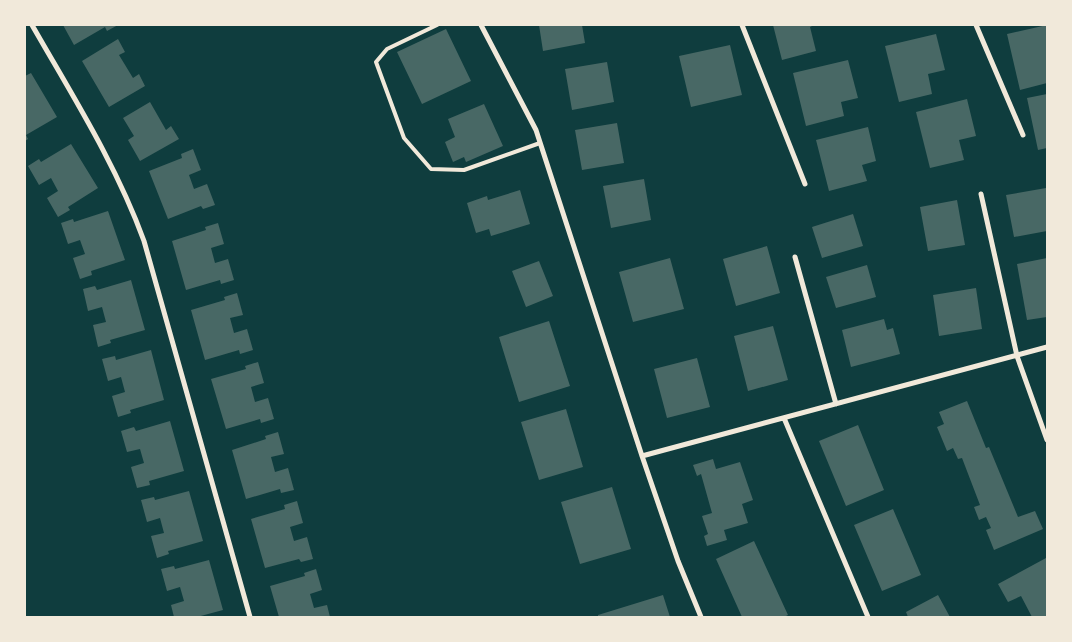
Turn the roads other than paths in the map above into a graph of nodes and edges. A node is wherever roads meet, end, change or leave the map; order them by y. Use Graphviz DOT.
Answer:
graph roads {
  1 [pos="32,25"];
  2 [pos="437,25"];
  3 [pos="481,25"];
  4 [pos="742,25"];
  5 [pos="976,25"];
  6 [pos="1023,135"];
  7 [pos="540,143"];
  8 [pos="805,184"];
  9 [pos="981,194"];
  10 [pos="795,258"];
  11 [pos="1047,347"];
  12 [pos="1017,356"];
  13 [pos="836,404"];
  14 [pos="784,418"];
  15 [pos="1047,440"];
  16 [pos="642,456"];
  17 [pos="250,617"];
  18 [pos="701,617"];
  19 [pos="868,617"];
  1 -- 17 [label="street"];
  2 -- 7 [label="lane"];
  3 -- 7 [label="street"];
  4 -- 8 [label="street"];
  5 -- 6 [label="street"];
  7 -- 16 [label="street"];
  9 -- 12 [label="street"];
  10 -- 13 [label="street"];
  11 -- 12 [label="street"];
  12 -- 13 [label="street"];
  12 -- 15 [label="street"];
  13 -- 14 [label="street"];
  14 -- 16 [label="street"];
  14 -- 19 [label="street"];
  16 -- 18 [label="street"];
}
